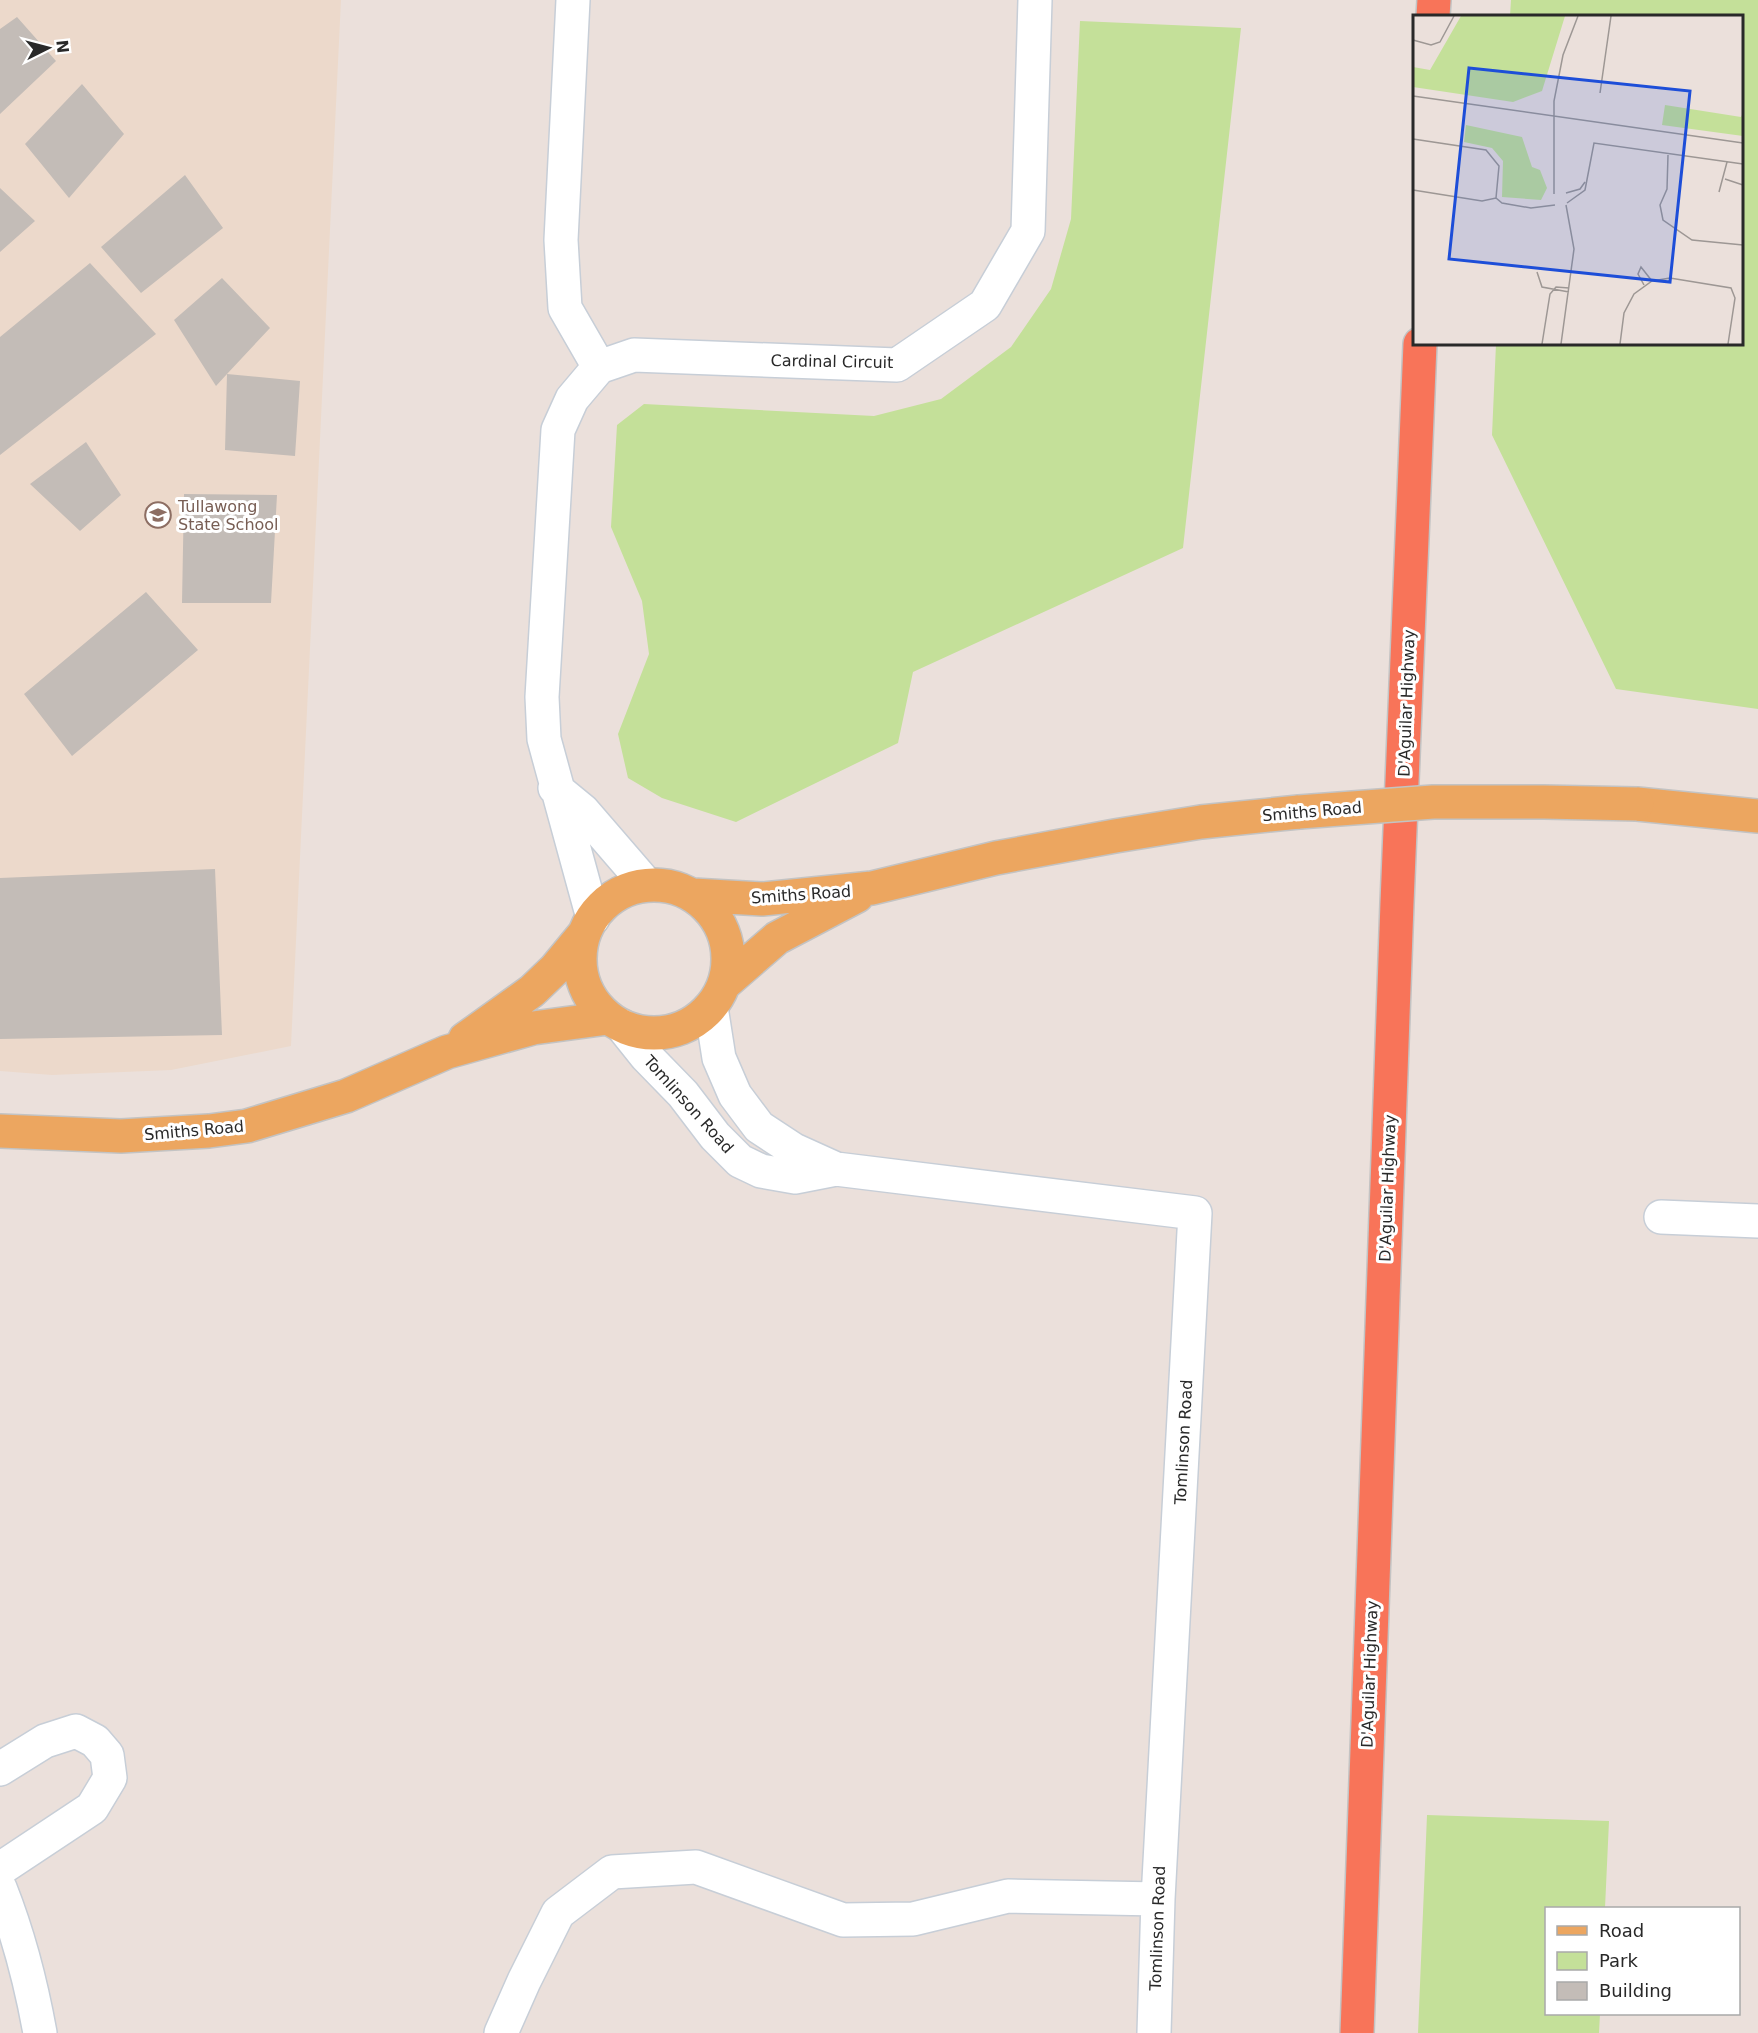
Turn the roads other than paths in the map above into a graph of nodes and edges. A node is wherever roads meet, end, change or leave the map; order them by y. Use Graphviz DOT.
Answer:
graph roads {
  1 [pos="573,0"];
  2 [pos="1035,0"];
  3 [pos="1434,0"];
  4 [pos="1433,15"];
  5 [pos="1420,345"];
  6 [pos="600,367"];
  7 [pos="555,788"];
  8 [pos="1758,816"];
  9 [pos="646,884"];
  10 [pos="872,888"];
  11 [pos="693,895"];
  12 [pos="588,926"];
  13 [pos="718,995"];
  14 [pos="615,1022"];
  15 [pos="447,1052"];
  16 [pos="0,1131"];
  17 [pos="836,1169"];
  18 [pos="1661,1217"];
  19 [pos="1758,1221"];
  20 [pos="0,1769"];
  21 [pos="0,1869"];
  22 [pos="0,1888"];
  23 [pos="1158,1899"];
  24 [pos="40,2033"];
  25 [pos="501,2033"];
  26 [pos="1154,2033"];
  27 [pos="1356,2033"];
  1 -- 6 [label="street"];
  2 -- 6 [label="street, Cardinal Circuit"];
  3 -- 4 [label="highway"];
  5 -- 27 [label="highway, D'Aguilar Highway"];
  6 -- 7 [label="street, Cardinal Circuit"];
  7 -- 9 [label="street"];
  7 -- 12 [label="street, Cardinal Circuit"];
  8 -- 10 [label="main road, Smiths Road, bridge"];
  9 -- 11 [label="main road"];
  9 -- 12 [label="main road"];
  10 -- 11 [label="main road, Smiths Road"];
  10 -- 13 [label="main road, Smiths Road"];
  11 -- 13 [label="main road"];
  12 -- 14 [label="main road"];
  12 -- 15 [label="main road, Smiths Road"];
  13 -- 14 [label="main road"];
  13 -- 17 [label="street, Tomlinson Road"];
  14 -- 15 [label="main road, Smiths Road"];
  14 -- 17 [label="street, Tomlinson Road"];
  15 -- 16 [label="main road, Smiths Road"];
  17 -- 23 [label="street, Tomlinson Road"];
  18 -- 19 [label="street"];
  20 -- 21 [label="street"];
  22 -- 24 [label="street"];
  23 -- 25 [label="street"];
  23 -- 26 [label="street, Tomlinson Road"];
}
